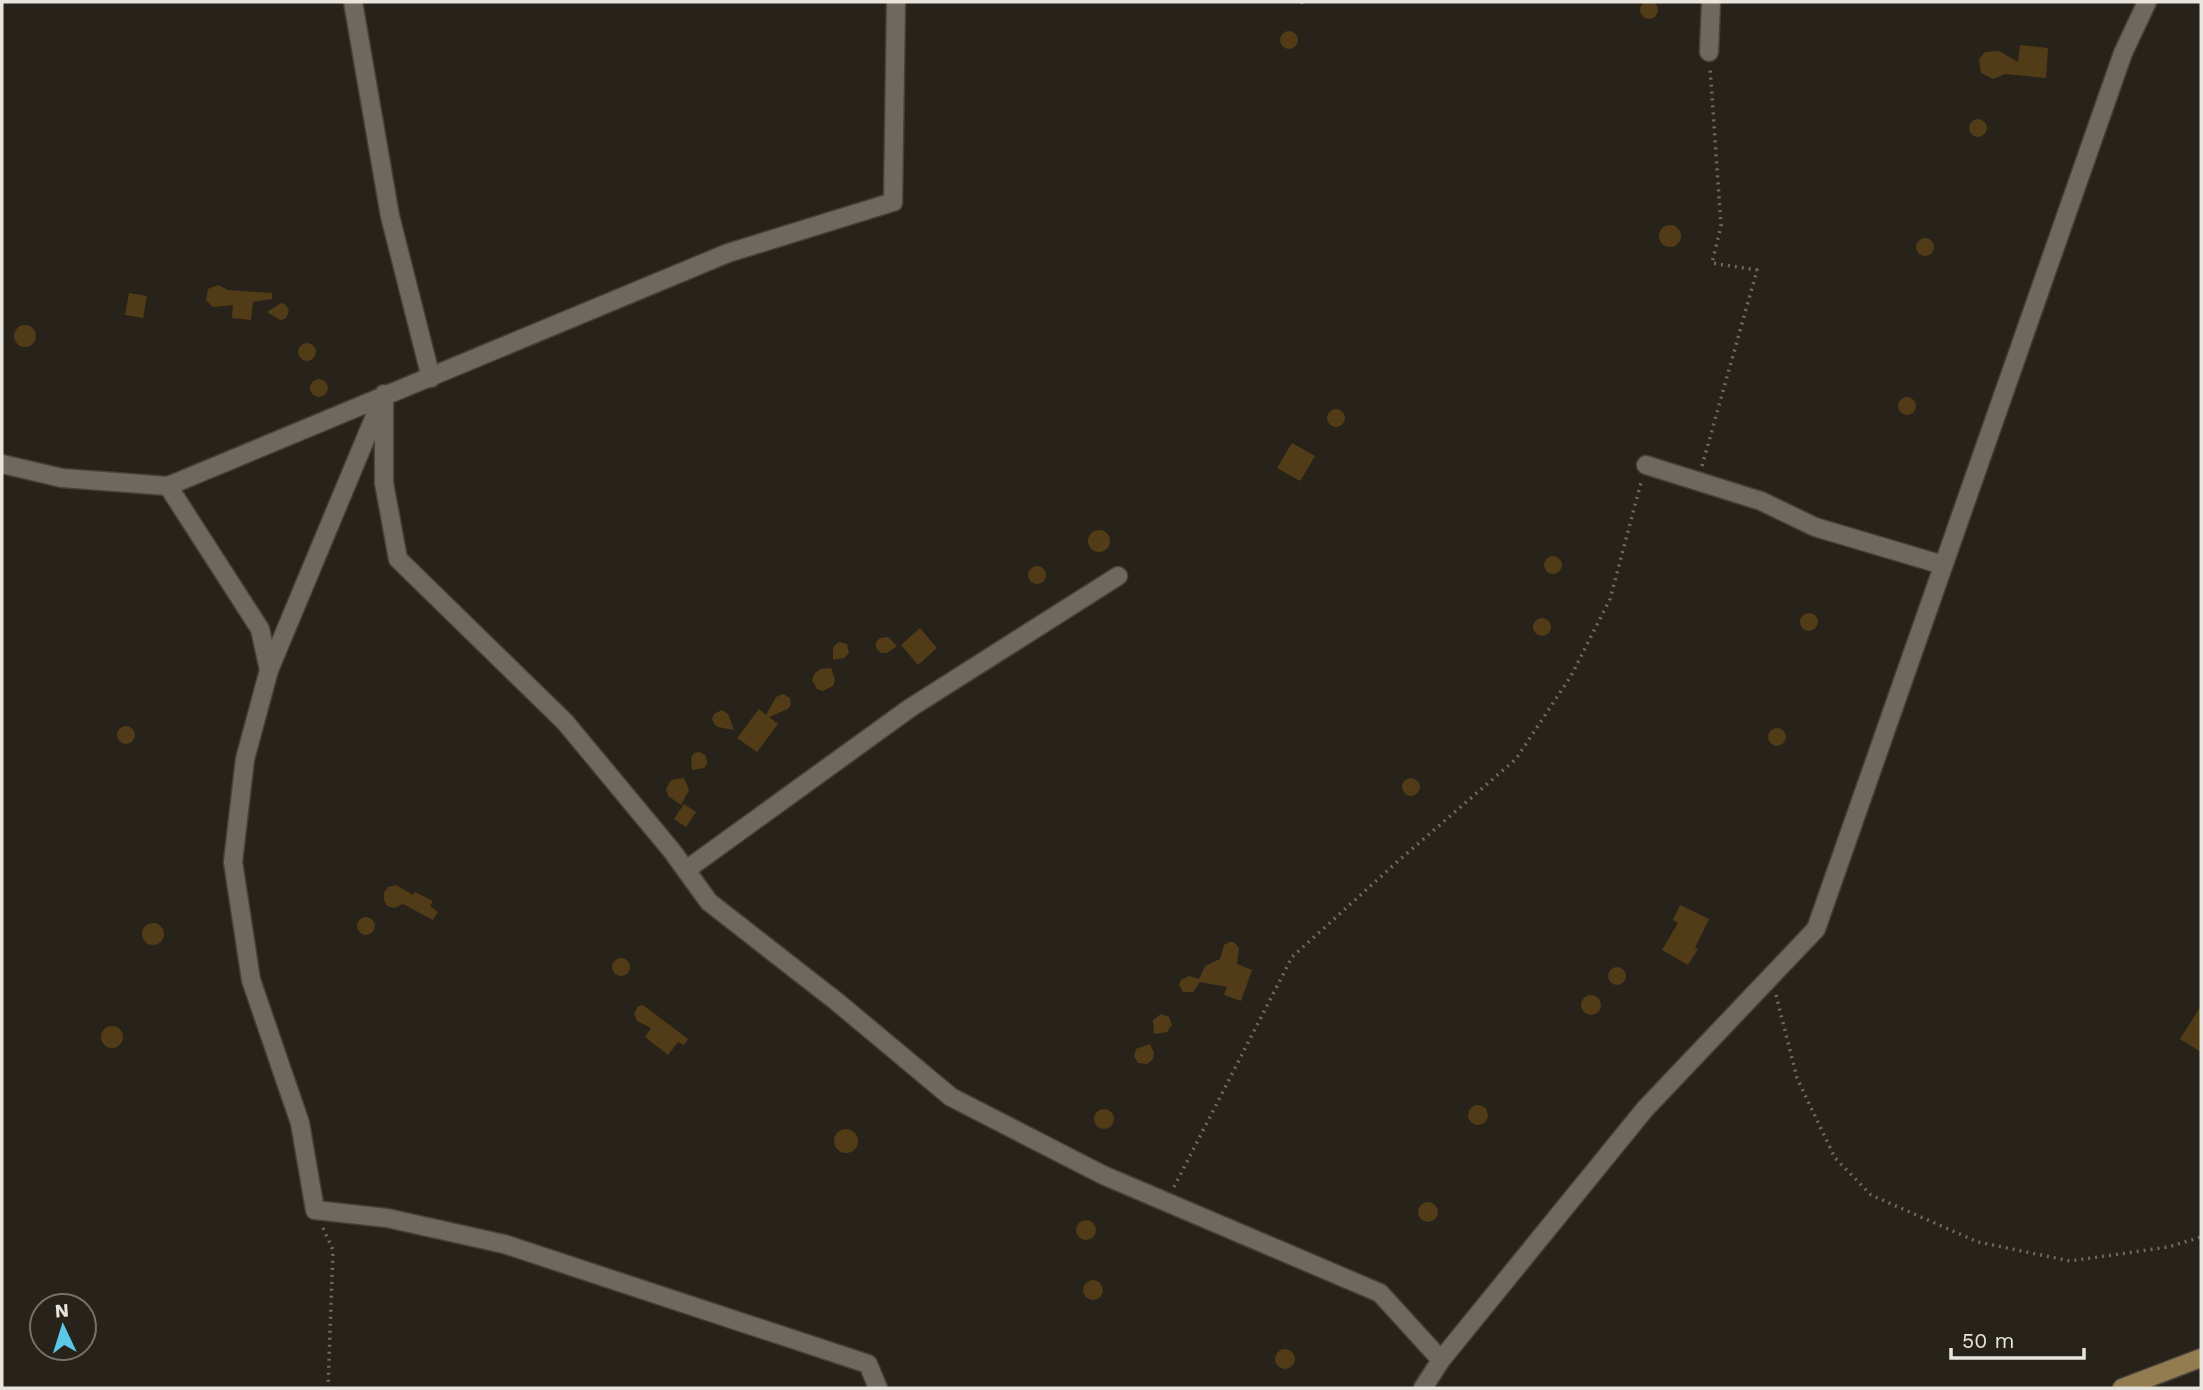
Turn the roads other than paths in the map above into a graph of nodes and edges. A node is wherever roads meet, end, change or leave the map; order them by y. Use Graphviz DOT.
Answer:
graph roads {
  1 [pos="353,2"];
  2 [pos="896,2"];
  3 [pos="1711,2"];
  4 [pos="2147,2"];
  5 [pos="1709,52"];
  6 [pos="431,378"];
  7 [pos="384,394"];
  8 [pos="2,464"];
  9 [pos="1646,465"];
  10 [pos="168,486"];
  11 [pos="1943,565"];
  12 [pos="1118,576"];
  13 [pos="269,670"];
  14 [pos="686,870"];
  15 [pos="2201,1358"];
  16 [pos="1441,1360"];
  17 [pos="878,1388"];
  18 [pos="1423,1388"];
  19 [pos="2122,1388"];
  1 -- 6 [label="street"];
  2 -- 6 [label="street"];
  3 -- 5 [label="street"];
  4 -- 11 [label="street"];
  6 -- 7 [label="street"];
  7 -- 10 [label="street"];
  7 -- 13 [label="street"];
  7 -- 14 [label="street"];
  8 -- 10 [label="street"];
  9 -- 11 [label="street"];
  10 -- 13 [label="street"];
  11 -- 16 [label="street"];
  12 -- 14 [label="street"];
  13 -- 17 [label="street"];
  14 -- 16 [label="street"];
  15 -- 19 [label="main road"];
  16 -- 18 [label="street"];
}
